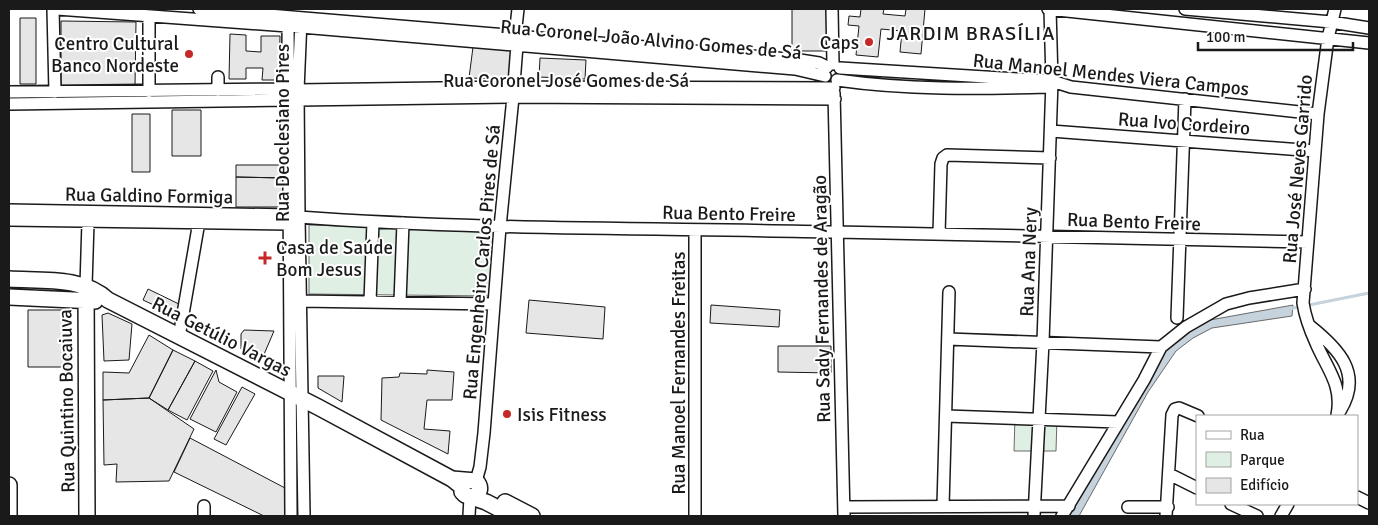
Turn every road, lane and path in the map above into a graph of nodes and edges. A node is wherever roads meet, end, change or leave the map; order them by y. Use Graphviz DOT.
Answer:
graph roads {
  1 [pos="55,9"];
  2 [pos="199,9"];
  3 [pos="518,9"];
  4 [pos="832,9"];
  5 [pos="1049,9"];
  6 [pos="1185,9"];
  7 [pos="1335,9"];
  8 [pos="1234,14"];
  9 [pos="149,16"];
  10 [pos="1279,18"];
  11 [pos="323,19"];
  12 [pos="288,22"];
  13 [pos="1331,22"];
  14 [pos="301,23"];
  15 [pos="1231,28"];
  16 [pos="1369,28"];
  17 [pos="1276,32"];
  18 [pos="1328,38"];
  19 [pos="513,40"];
  20 [pos="1369,43"];
  21 [pos="218,78"];
  22 [pos="833,78"];
  23 [pos="1052,84"];
  24 [pos="218,90"];
  25 [pos="149,91"];
  26 [pos="9,92"];
  27 [pos="55,92"];
  28 [pos="514,92"];
  29 [pos="293,95"];
  30 [pos="1185,99"];
  31 [pos="9,104"];
  32 [pos="1318,114"];
  33 [pos="1050,131"];
  34 [pos="1183,141"];
  35 [pos="1315,151"];
  36 [pos="1050,158"];
  37 [pos="9,210"];
  38 [pos="200,218"];
  39 [pos="292,219"];
  40 [pos="9,220"];
  41 [pos="88,222"];
  42 [pos="373,222"];
  43 [pos="403,223"];
  44 [pos="500,227"];
  45 [pos="695,230"];
  46 [pos="837,232"];
  47 [pos="939,234"];
  48 [pos="1047,236"];
  49 [pos="1180,240"];
  50 [pos="1308,242"];
  51 [pos="9,279"];
  52 [pos="1305,289"];
  53 [pos="949,292"];
  54 [pos="86,293"];
  55 [pos="9,297"];
  56 [pos="300,301"];
  57 [pos="370,302"];
  58 [pos="400,302"];
  59 [pos="494,304"];
  60 [pos="1177,318"];
  61 [pos="179,337"];
  62 [pos="948,339"];
  63 [pos="1043,342"];
  64 [pos="1161,347"];
  65 [pos="296,397"];
  66 [pos="1196,415"];
  67 [pos="1336,415"];
  68 [pos="946,416"];
  69 [pos="1038,420"];
  70 [pos="1118,422"];
  71 [pos="1169,474"];
  72 [pos="291,483"];
  73 [pos="303,483"];
  74 [pos="9,485"];
  75 [pos="469,487"];
  76 [pos="1196,488"];
  77 [pos="1358,497"];
  78 [pos="9,502"];
  79 [pos="1369,503"];
  80 [pos="1232,505"];
  81 [pos="1287,505"];
  82 [pos="943,506"];
  83 [pos="1069,506"];
  84 [pos="1128,507"];
  85 [pos="1034,510"];
  86 [pos="844,512"];
  87 [pos="1167,512"];
  88 [pos="9,516"];
  89 [pos="87,516"];
  90 [pos="291,516"];
  91 [pos="304,516"];
  92 [pos="469,516"];
  93 [pos="513,516"];
  94 [pos="532,516"];
  95 [pos="695,516"];
  96 [pos="1062,516"];
  97 [pos="1256,516"];
  98 [pos="1281,516"];
  1 -- 9 [label="street"];
  1 -- 27 [label="street"];
  2 -- 12 [label="street"];
  3 -- 19 [label="street, Rua Engenheiro Carlos Pires de Sá"];
  4 -- 22 [label="street, Rua Sady Fernandes de Aragão"];
  5 -- 15 [label="street"];
  5 -- 23 [label="street, Rua Ana Nery"];
  6 -- 8 [label="street"];
  7 -- 13 [label="street, Rua José Neves Garrido"];
  8 -- 10 [label="street"];
  8 -- 15 [label="street"];
  9 -- 12 [label="street"];
  9 -- 25 [label="street"];
  10 -- 13 [label="street"];
  10 -- 17 [label="street"];
  11 -- 14 [label="street, Rua Coronel João Alvino Gomes de Sá"];
  11 -- 19 [label="street, Rua Coronel João Alvino Gomes de Sá"];
  12 -- 14 [label="street, Rua Coronel João Alvino Gomes de Sá"];
  12 -- 29 [label="street, Rua Deoclesiano Pires"];
  13 -- 16 [label="street"];
  13 -- 18 [label="street, Rua José Neves Garrido"];
  14 -- 29 [label="street, Rua Deoclesiano Pires"];
  15 -- 17 [label="street"];
  17 -- 18 [label="street"];
  18 -- 20 [label="street"];
  18 -- 32 [label="street, Rua José Neves Garrido"];
  19 -- 22 [label="street, Rua Coronel João Alvino Gomes de Sá"];
  19 -- 28 [label="street, Rua Engenheiro Carlos Pires de Sá"];
  21 -- 24 [label="street"];
  22 -- 23 [label="street, Rua Manoel Mendes Viera Campos"];
  22 -- 28 [label="street, Rua Coronel José Gomes de Sá"];
  22 -- 46 [label="street, Rua Sady Fernandes de Aragão"];
  23 -- 30 [label="street, Rua Manoel Mendes Viera Campos"];
  23 -- 33 [label="street, Rua Ana Nery"];
  24 -- 25 [label="street, Rua Coronel José Gomes de Sá"];
  24 -- 29 [label="street, Rua Coronel José Gomes de Sá"];
  25 -- 27 [label="street, Rua Coronel José Gomes de Sá"];
  26 -- 27 [label="street, Rua Coronel José Gomes de Sá"];
  28 -- 29 [label="street, Rua Coronel José Gomes de Sá"];
  28 -- 44 [label="street, Rua Engenheiro Carlos Pires de Sá"];
  29 -- 31 [label="street, Rua Coronel José Gomes de Sá"];
  29 -- 39 [label="street, Rua Deoclesiano Pires"];
  30 -- 32 [label="street, Rua Manoel Mendes Viera Campos"];
  30 -- 34 [label="street"];
  32 -- 35 [label="street, Rua José Neves Garrido"];
  33 -- 34 [label="street, Rua Ivo Cordeiro"];
  33 -- 36 [label="street, Rua Ana Nery"];
  34 -- 35 [label="street, Rua Ivo Cordeiro"];
  34 -- 49 [label="street"];
  35 -- 50 [label="street, Rua José Neves Garrido"];
  36 -- 47 [label="street"];
  36 -- 48 [label="street, Rua Ana Nery"];
  37 -- 38 [label="street, Rua Galdino Formiga"];
  38 -- 39 [label="street, Rua Galdino Formiga"];
  38 -- 41 [label="street, Rua Galdino Formiga"];
  38 -- 61 [label="street"];
  39 -- 42 [label="street, Rua Bento Freire"];
  39 -- 56 [label="street, Rua Deoclesiano Pires"];
  39 -- 65 [label="street, Rua Deoclesiano Pires"];
  40 -- 41 [label="street, Rua Galdino Formiga"];
  41 -- 54 [label="street"];
  42 -- 43 [label="street, Rua Bento Freire"];
  42 -- 57 [label="street"];
  43 -- 44 [label="street, Rua Bento Freire"];
  43 -- 58 [label="street"];
  44 -- 45 [label="street, Rua Bento Freire"];
  44 -- 59 [label="street, Rua Engenheiro Carlos Pires de Sá"];
  45 -- 46 [label="street, Rua Bento Freire"];
  45 -- 95 [label="street, Rua Manoel Fernandes Freitas"];
  46 -- 47 [label="street, Rua Bento Freire"];
  46 -- 86 [label="street, Rua Sady Fernandes de Aragão"];
  47 -- 48 [label="street, Rua Bento Freire"];
  48 -- 49 [label="street, Rua Bento Freire"];
  48 -- 63 [label="street, Rua Ana Nery"];
  49 -- 50 [label="street, Rua Bento Freire"];
  49 -- 60 [label="street"];
  50 -- 52 [label="street, Rua José Neves Garrido"];
  51 -- 54 [label="main road, Rua Getúlio Vargas"];
  52 -- 64 [label="street"];
  52 -- 67 [label="street, Rua José Neves Garrido"];
  53 -- 62 [label="street"];
  54 -- 55 [label="main road, Rua Getúlio Vargas"];
  54 -- 61 [label="main road, Rua Getúlio Vargas"];
  54 -- 89 [label="main road, Rua Quintino Bocaiuva"];
  56 -- 57 [label="street"];
  56 -- 65 [label="street, Rua Deoclesiano Pires"];
  57 -- 58 [label="street"];
  58 -- 59 [label="street"];
  59 -- 75 [label="street, Rua Engenheiro Carlos Pires de Sá"];
  61 -- 65 [label="main road, Rua Getúlio Vargas"];
  62 -- 63 [label="street"];
  62 -- 68 [label="street"];
  63 -- 64 [label="street"];
  63 -- 69 [label="street, Rua Ana Nery"];
  64 -- 70 [label="street"];
  65 -- 72 [label="street"];
  65 -- 73 [label="street"];
  65 -- 75 [label="main road, Rua Getúlio Vargas"];
  66 -- 71 [label="street"];
  68 -- 69 [label="street"];
  68 -- 82 [label="street"];
  69 -- 70 [label="street"];
  69 -- 85 [label="street, Rua Ana Nery"];
  70 -- 83 [label="street"];
  71 -- 76 [label="street"];
  71 -- 87 [label="street"];
  72 -- 73 [label="street"];
  72 -- 90 [label="street"];
  73 -- 91 [label="street"];
  74 -- 78 [label="main road"];
  75 -- 92 [label="street, Rua Engenheiro Carlos Pires de Sá"];
  75 -- 93 [label="main road"];
  75 -- 94 [label="main road"];
  77 -- 79 [label="street"];
  78 -- 88 [label="main road"];
  80 -- 97 [label="street"];
  81 -- 98 [label="street"];
  82 -- 85 [label="street"];
  82 -- 86 [label="street"];
  83 -- 85 [label="street"];
  83 -- 96 [label="street"];
  84 -- 87 [label="street"];
}
